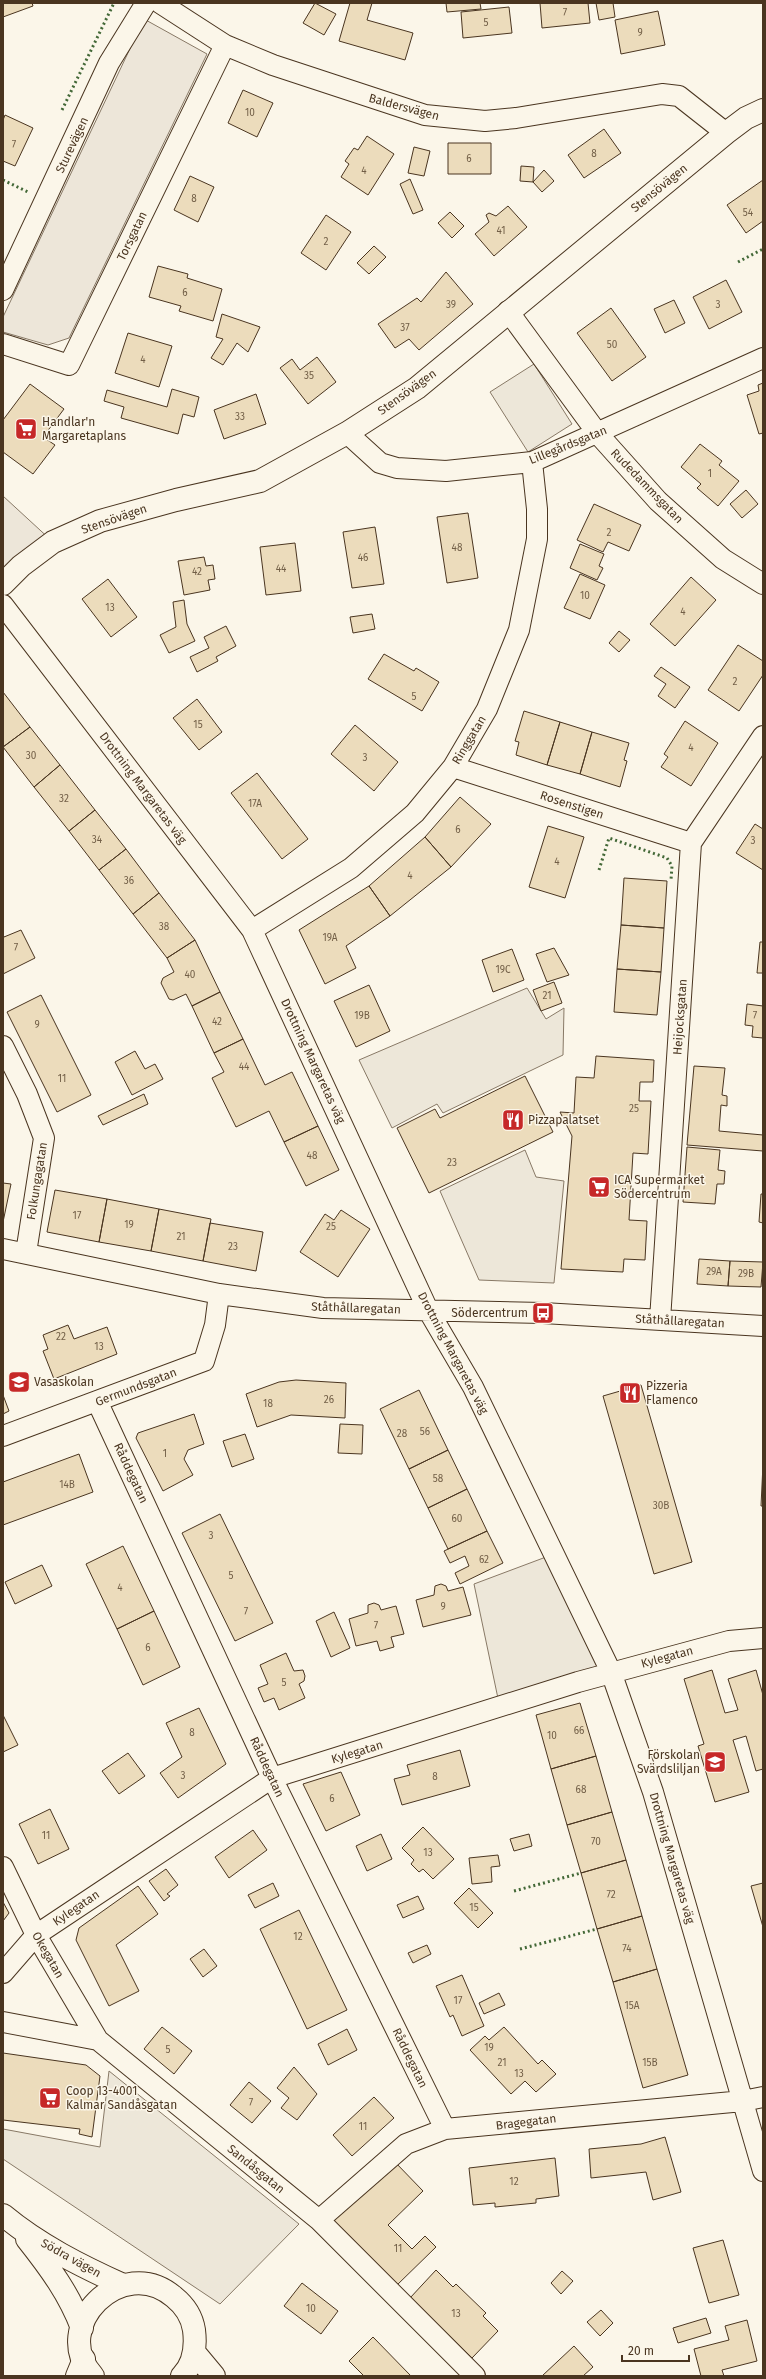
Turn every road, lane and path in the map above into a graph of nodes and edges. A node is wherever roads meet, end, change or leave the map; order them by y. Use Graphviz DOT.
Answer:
graph roads {
  1 [pos="146,3"];
  2 [pos="160,3"];
  3 [pos="225,45"];
  4 [pos="763,110"];
  5 [pos="726,133"];
  6 [pos="3,290"];
  7 [pos="508,311"];
  8 [pos="3,344"];
  9 [pos="763,358"];
  10 [pos="347,433"];
  11 [pos="598,434"];
  12 [pos="532,462"];
  13 [pos="3,584"];
  14 [pos="763,584"];
  15 [pos="3,605"];
  16 [pos="763,736"];
  17 [pos="453,767"];
  18 [pos="691,844"];
  19 [pos="252,930"];
  20 [pos="3,1046"];
  21 [pos="3,1249"];
  22 [pos="26,1253"];
  23 [pos="219,1294"];
  24 [pos="428,1310"];
  25 [pos="660,1320"];
  26 [pos="763,1326"];
  27 [pos="97,1401"];
  28 [pos="3,1436"];
  29 [pos="763,1638"];
  30 [pos="611,1672"];
  31 [pos="272,1778"];
  32 [pos="3,1867"];
  33 [pos="36,1935"];
  34 [pos="3,1973"];
  35 [pos="3,2022"];
  36 [pos="98,2040"];
  37 [pos="763,2097"];
  38 [pos="743,2101"];
  39 [pos="445,2130"];
  40 [pos="763,2171"];
  41 [pos="319,2220"];
  42 [pos="11,2222"];
  43 [pos="123,2285"];
  44 [pos="82,2328"];
  45 [pos="194,2352"];
  46 [pos="85,2370"];
  47 [pos="182,2376"];
  48 [pos="214,2376"];
  49 [pos="475,2376"];
  1 -- 6 [label="street, Sturevägen"];
  2 -- 3 [label="street, Baldersvägen"];
  3 -- 5 [label="street, Baldersvägen"];
  3 -- 8 [label="street, Torsgatan"];
  4 -- 5 [label="street, Stensövägen"];
  5 -- 7 [label="street, Stensövägen"];
  7 -- 10 [label="street, Stensövägen"];
  7 -- 11 [label="street, Rudedammsgatan"];
  9 -- 11 [label="street, Lillegårdsgatan"];
  10 -- 12 [label="street, Lillegårdsgatan"];
  10 -- 13 [label="street, Stensövägen"];
  11 -- 12 [label="street, Lillegårdsgatan"];
  11 -- 14 [label="street, Rudedammsgatan"];
  12 -- 17 [label="street, Ringgatan"];
  15 -- 19 [label="street, Drottning Margaretas väg"];
  16 -- 18 [label="street, Heijocksgatan"];
  17 -- 18 [label="street, Rosenstigen"];
  17 -- 19 [label="street, Ringgatan"];
  18 -- 25 [label="street, Heijocksgatan"];
  19 -- 24 [label="street, Drottning Margaretas väg"];
  20 -- 22 [label="street, Folkungagatan"];
  21 -- 22 [label="street, Ståthållaregatan"];
  22 -- 23 [label="street, Ståthållaregatan"];
  23 -- 24 [label="street, Ståthållaregatan"];
  23 -- 27 [label="street, Germundsgatan"];
  24 -- 25 [label="street, Ståthållaregatan"];
  24 -- 30 [label="street, Drottning Margaretas väg"];
  25 -- 26 [label="street, Ståthållaregatan"];
  27 -- 28 [label="street, Germundsgatan"];
  27 -- 31 [label="street, Råddegatan"];
  29 -- 30 [label="street, Kylegatan"];
  30 -- 31 [label="street, Kylegatan"];
  30 -- 38 [label="street, Drottning Margaretas väg"];
  31 -- 33 [label="street, Kylegatan"];
  31 -- 39 [label="street, Råddegatan"];
  32 -- 33 [label="street, Okegatan"];
  33 -- 34 [label="street, Kylegatan"];
  33 -- 36 [label="street, Okegatan"];
  35 -- 36 [label="street, Sandåsgatan"];
  36 -- 41 [label="street, Sandåsgatan"];
  37 -- 38 [label="street, Bragegatan"];
  38 -- 39 [label="street, Bragegatan"];
  38 -- 40 [label="street, Drottning Margaretas väg"];
  39 -- 41 [label="street, Bragegatan"];
  41 -- 49 [label="street, Sandåsgatan"];
  42 -- 43 [label="street, Södra vägen"];
  42 -- 44 [label="street, Södra vägen"];
  43 -- 44 [label="street"];
  43 -- 45 [label="street"];
  44 -- 46 [label="street"];
  45 -- 47 [label="street"];
  45 -- 48 [label="street"];
}
